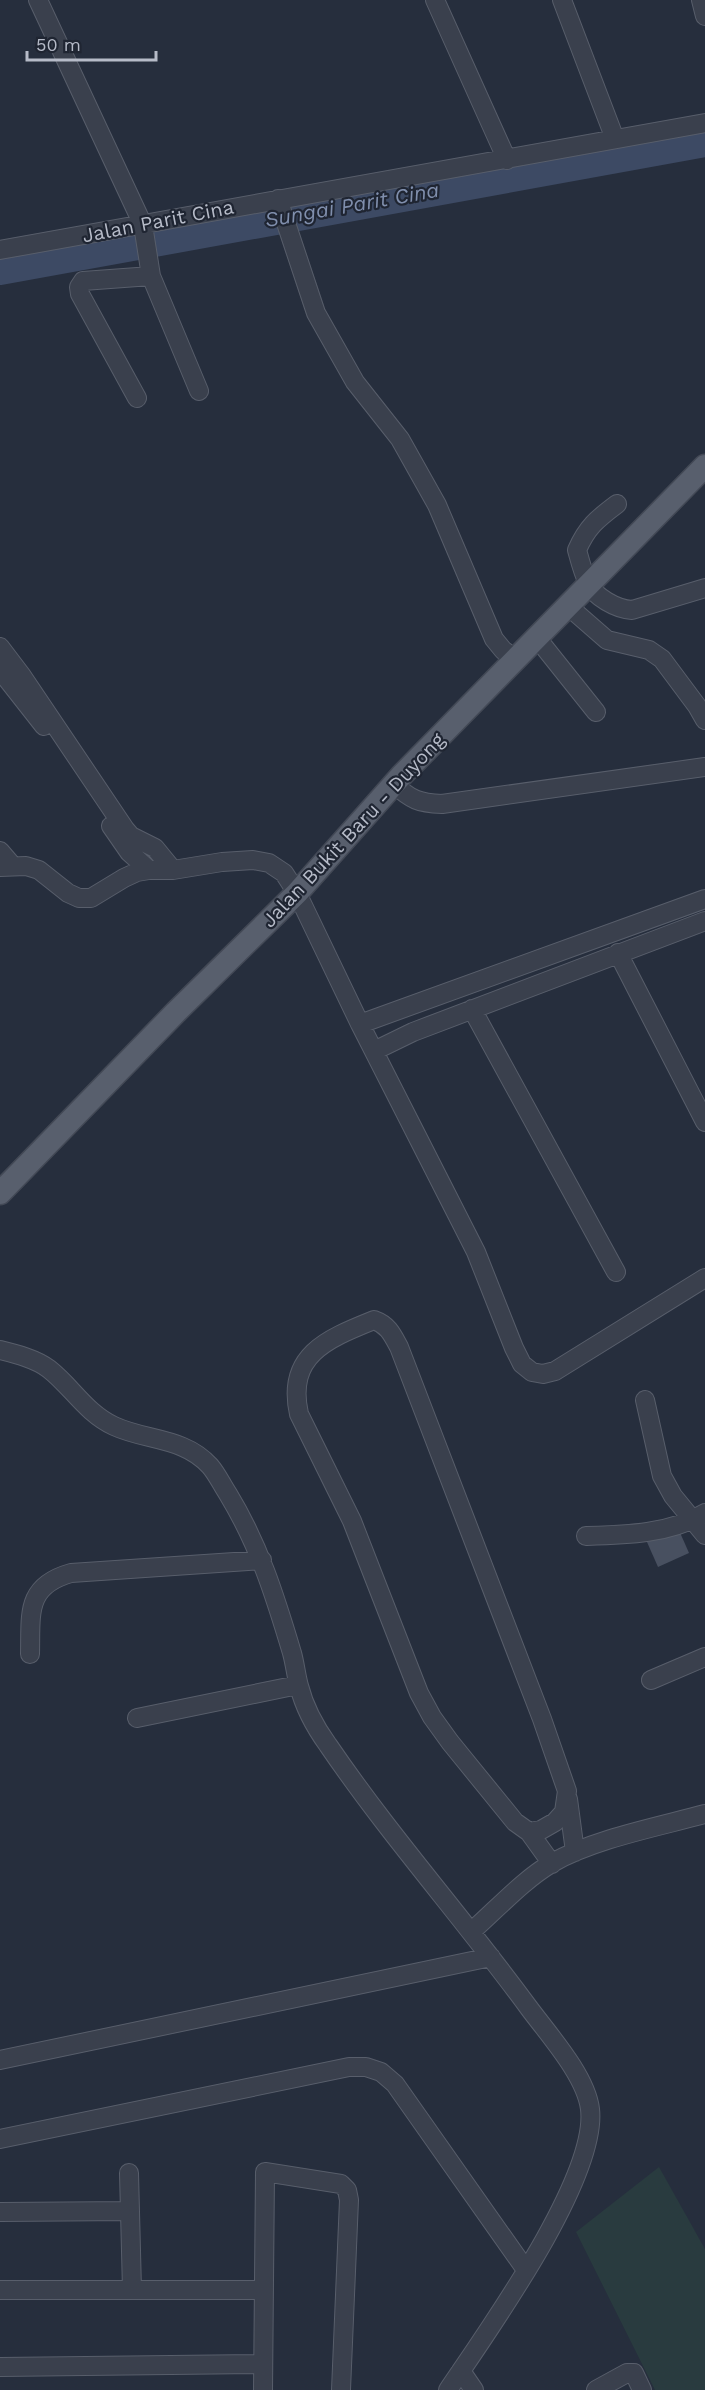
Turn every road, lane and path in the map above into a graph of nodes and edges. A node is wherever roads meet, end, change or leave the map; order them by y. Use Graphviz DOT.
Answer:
graph roads {
  1 [pos="38,0"];
  2 [pos="435,0"];
  3 [pos="562,0"];
  4 [pos="701,0"];
  5 [pos="705,16"];
  6 [pos="705,123"];
  7 [pos="615,139"];
  8 [pos="507,160"];
  9 [pos="280,204"];
  10 [pos="145,237"];
  11 [pos="0,250"];
  12 [pos="151,276"];
  13 [pos="199,391"];
  14 [pos="137,398"];
  15 [pos="705,466"];
  16 [pos="617,504"];
  17 [pos="589,585"];
  18 [pos="705,588"];
  19 [pos="568,606"];
  20 [pos="537,638"];
  21 [pos="0,647"];
  22 [pos="516,660"];
  23 [pos="0,670"];
  24 [pos="596,712"];
  25 [pos="705,720"];
  26 [pos="705,767"];
  27 [pos="394,784"];
  28 [pos="0,851"];
  29 [pos="6,866"];
  30 [pos="149,870"];
  31 [pos="173,870"];
  32 [pos="297,893"];
  33 [pos="705,898"];
  34 [pos="705,921"];
  35 [pos="618,953"];
  36 [pos="472,1010"];
  37 [pos="360,1024"];
  38 [pos="374,1052"];
  39 [pos="705,1122"];
  40 [pos="0,1193"];
  41 [pos="616,1272"];
  42 [pos="705,1278"];
  43 [pos="0,1350"];
  44 [pos="645,1400"];
  45 [pos="699,1516"];
  46 [pos="705,1535"];
  47 [pos="586,1536"];
  48 [pos="262,1560"];
  49 [pos="30,1654"];
  50 [pos="705,1657"];
  51 [pos="651,1680"];
  52 [pos="298,1685"];
  53 [pos="137,1718"];
  54 [pos="567,1791"];
  55 [pos="705,1814"];
  56 [pos="529,1832"];
  57 [pos="575,1852"];
  58 [pos="552,1863"];
  59 [pos="472,1931"];
  60 [pos="491,1957"];
  61 [pos="0,2060"];
  62 [pos="0,2139"];
  63 [pos="129,2172"];
  64 [pos="130,2211"];
  65 [pos="0,2212"];
  66 [pos="526,2270"];
  67 [pos="0,2290"];
  68 [pos="132,2290"];
  69 [pos="264,2290"];
  70 [pos="263,2364"];
  71 [pos="0,2367"];
  72 [pos="461,2371"];
  73 [pos="263,2390"];
  74 [pos="341,2390"];
  75 [pos="448,2390"];
  76 [pos="474,2390"];
  77 [pos="596,2390"];
  78 [pos="642,2390"];
  1 -- 10 [label="street"];
  2 -- 8 [label="street"];
  3 -- 7 [label="street"];
  4 -- 5 [label="street"];
  6 -- 7 [label="street, Jalan Parit Cina"];
  7 -- 8 [label="street, Jalan Parit Cina"];
  8 -- 9 [label="street, Jalan Parit Cina"];
  9 -- 10 [label="street, Jalan Parit Cina"];
  9 -- 22 [label="street"];
  10 -- 11 [label="street, Jalan Parit Cina"];
  10 -- 12 [label="street"];
  12 -- 13 [label="street"];
  12 -- 14 [label="street"];
  15 -- 17 [label="main road, Jalan Bukit Baru - Duyong"];
  16 -- 17 [label="street"];
  17 -- 18 [label="street"];
  17 -- 19 [label="main road, Jalan Bukit Baru - Duyong"];
  19 -- 20 [label="main road, Jalan Bukit Baru - Duyong"];
  19 -- 25 [label="street"];
  20 -- 22 [label="main road, Jalan Bukit Baru - Duyong"];
  20 -- 24 [label="street"];
  21 -- 31 [label="street"];
  22 -- 27 [label="main road, Jalan Bukit Baru - Duyong"];
  23 -- 30 [label="street"];
  26 -- 27 [label="street"];
  27 -- 32 [label="main road, Jalan Bukit Baru - Duyong"];
  28 -- 29 [label="street"];
  29 -- 30 [label="street"];
  30 -- 31 [label="street"];
  31 -- 32 [label="street"];
  32 -- 37 [label="street"];
  32 -- 40 [label="main road, Jalan Bukit Baru - Duyong"];
  33 -- 37 [label="street"];
  34 -- 35 [label="street"];
  35 -- 36 [label="street"];
  35 -- 39 [label="street"];
  36 -- 38 [label="street"];
  36 -- 41 [label="street"];
  37 -- 38 [label="street"];
  38 -- 42 [label="street"];
  43 -- 48 [label="street"];
  44 -- 45 [label="street"];
  45 -- 46 [label="street"];
  45 -- 47 [label="street"];
  48 -- 49 [label="street"];
  48 -- 52 [label="street"];
  50 -- 51 [label="street"];
  52 -- 53 [label="street"];
  52 -- 59 [label="street"];
  54 -- 56 [label="street"];
  54 -- 56 [label="street"];
  54 -- 57 [label="street"];
  55 -- 57 [label="street"];
  56 -- 58 [label="street"];
  57 -- 58 [label="street"];
  58 -- 59 [label="street"];
  59 -- 60 [label="street"];
  60 -- 61 [label="street"];
  60 -- 66 [label="street"];
  62 -- 66 [label="street"];
  63 -- 64 [label="street"];
  64 -- 65 [label="street"];
  64 -- 68 [label="street"];
  66 -- 72 [label="street"];
  67 -- 68 [label="street"];
  68 -- 69 [label="street"];
  69 -- 70 [label="street"];
  69 -- 74 [label="street"];
  70 -- 71 [label="street"];
  70 -- 73 [label="street"];
  72 -- 75 [label="street"];
  72 -- 76 [label="street"];
  77 -- 78 [label="street"];
}
